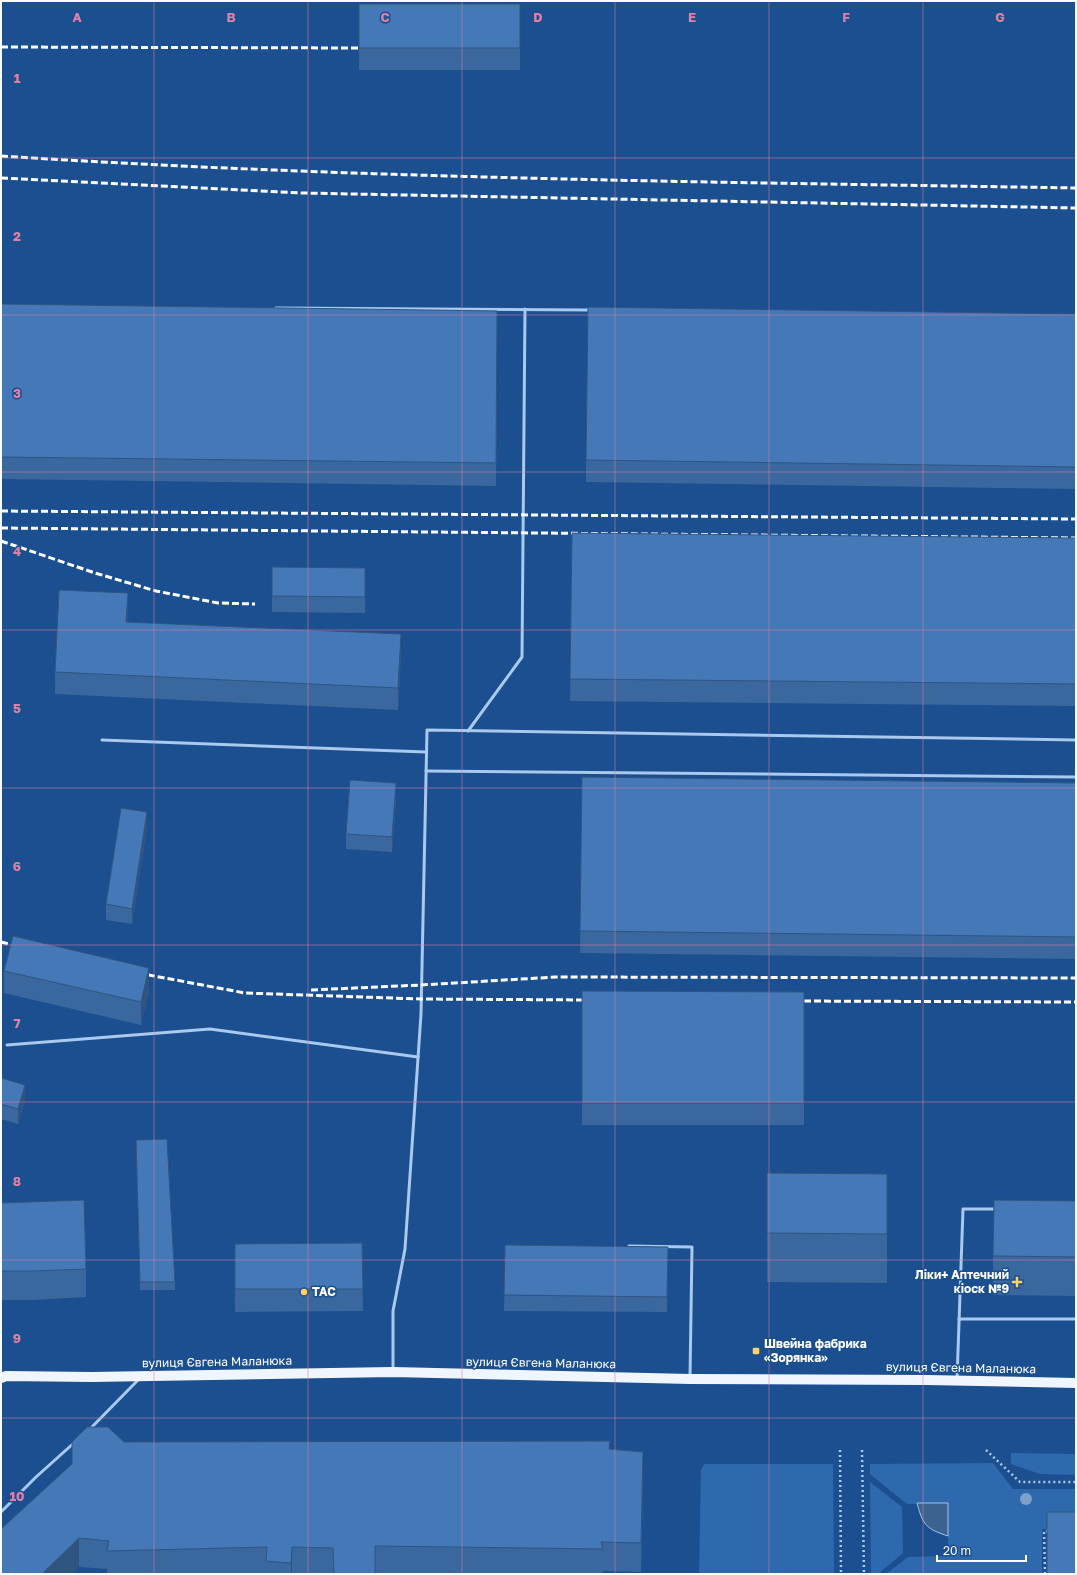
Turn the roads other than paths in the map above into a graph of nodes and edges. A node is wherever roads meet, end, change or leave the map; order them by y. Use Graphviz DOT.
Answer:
graph roads {
  1 [pos="271,308"];
  2 [pos="525,309"];
  3 [pos="597,310"];
  4 [pos="468,731"];
  5 [pos="102,740"];
  6 [pos="1076,740"];
  7 [pos="426,752"];
  8 [pos="426,771"];
  9 [pos="1076,777"];
  10 [pos="7,1045"];
  11 [pos="418,1057"];
  12 [pos="1000,1209"];
  13 [pos="629,1246"];
  14 [pos="960,1318"];
  15 [pos="1076,1319"];
  16 [pos="394,1372"];
  17 [pos="3,1377"];
  18 [pos="142,1377"];
  19 [pos="690,1379"];
  20 [pos="957,1381"];
  21 [pos="1076,1383"];
  22 [pos="85,1434"];
  23 [pos="80,1438"];
  24 [pos="1,1512"];
  1 -- 2 [label="lane"];
  2 -- 3 [label="lane"];
  2 -- 4 [label="lane"];
  4 -- 6 [label="lane"];
  4 -- 7 [label="lane"];
  5 -- 7 [label="lane"];
  7 -- 8 [label="lane"];
  8 -- 9 [label="lane"];
  8 -- 11 [label="lane"];
  10 -- 11 [label="lane"];
  11 -- 16 [label="lane"];
  12 -- 14 [label="lane"];
  13 -- 19 [label="lane"];
  14 -- 15 [label="lane"];
  14 -- 20 [label="lane"];
  16 -- 18 [label="main road, вулиця Євгена Маланюка"];
  16 -- 19 [label="main road, вулиця Євгена Маланюка"];
  17 -- 18 [label="main road, вулиця Євгена Маланюка"];
  18 -- 22 [label="lane"];
  19 -- 20 [label="main road, вулиця Євгена Маланюка"];
  20 -- 21 [label="main road, вулиця Євгена Маланюка"];
  23 -- 24 [label="lane"];
}
